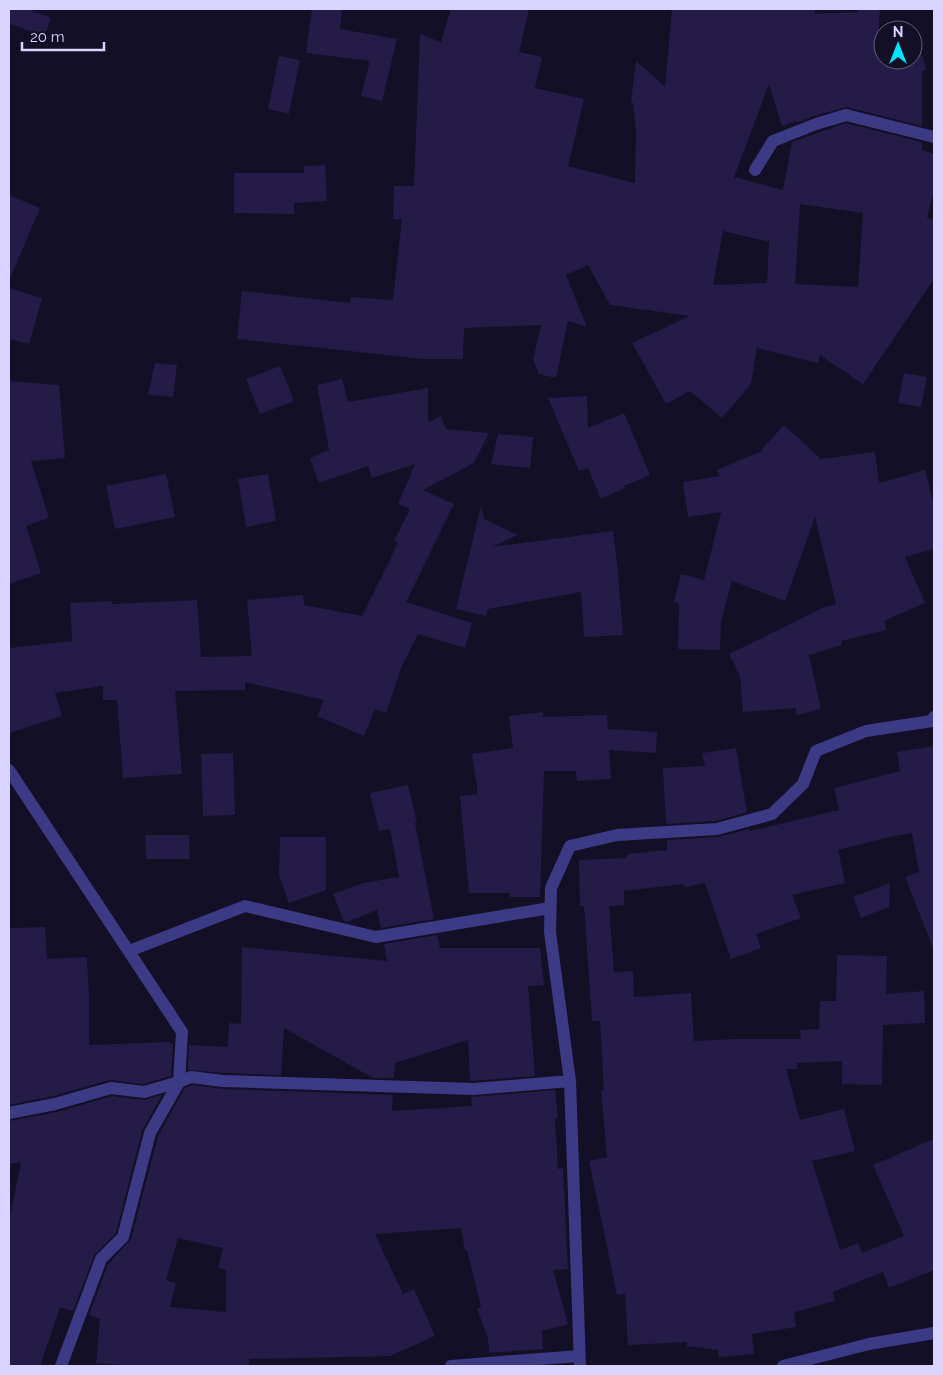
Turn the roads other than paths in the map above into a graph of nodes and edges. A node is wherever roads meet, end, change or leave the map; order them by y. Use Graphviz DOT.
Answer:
graph roads {
  1 [pos="934,138"];
  2 [pos="754,170"];
  3 [pos="934,717"];
  4 [pos="9,770"];
  5 [pos="550,908"];
  6 [pos="129,951"];
  7 [pos="570,1081"];
  8 [pos="179,1082"];
  9 [pos="9,1113"];
  10 [pos="934,1333"];
  11 [pos="579,1361"];
  12 [pos="62,1366"];
  13 [pos="451,1366"];
  14 [pos="783,1366"];
  1 -- 2 [label="street"];
  3 -- 5 [label="street"];
  4 -- 6 [label="street"];
  5 -- 6 [label="street"];
  5 -- 7 [label="street"];
  6 -- 8 [label="street"];
  7 -- 8 [label="street"];
  7 -- 11 [label="street"];
  8 -- 9 [label="street"];
  8 -- 12 [label="street"];
  10 -- 14 [label="street"];
  11 -- 13 [label="street"];
}
